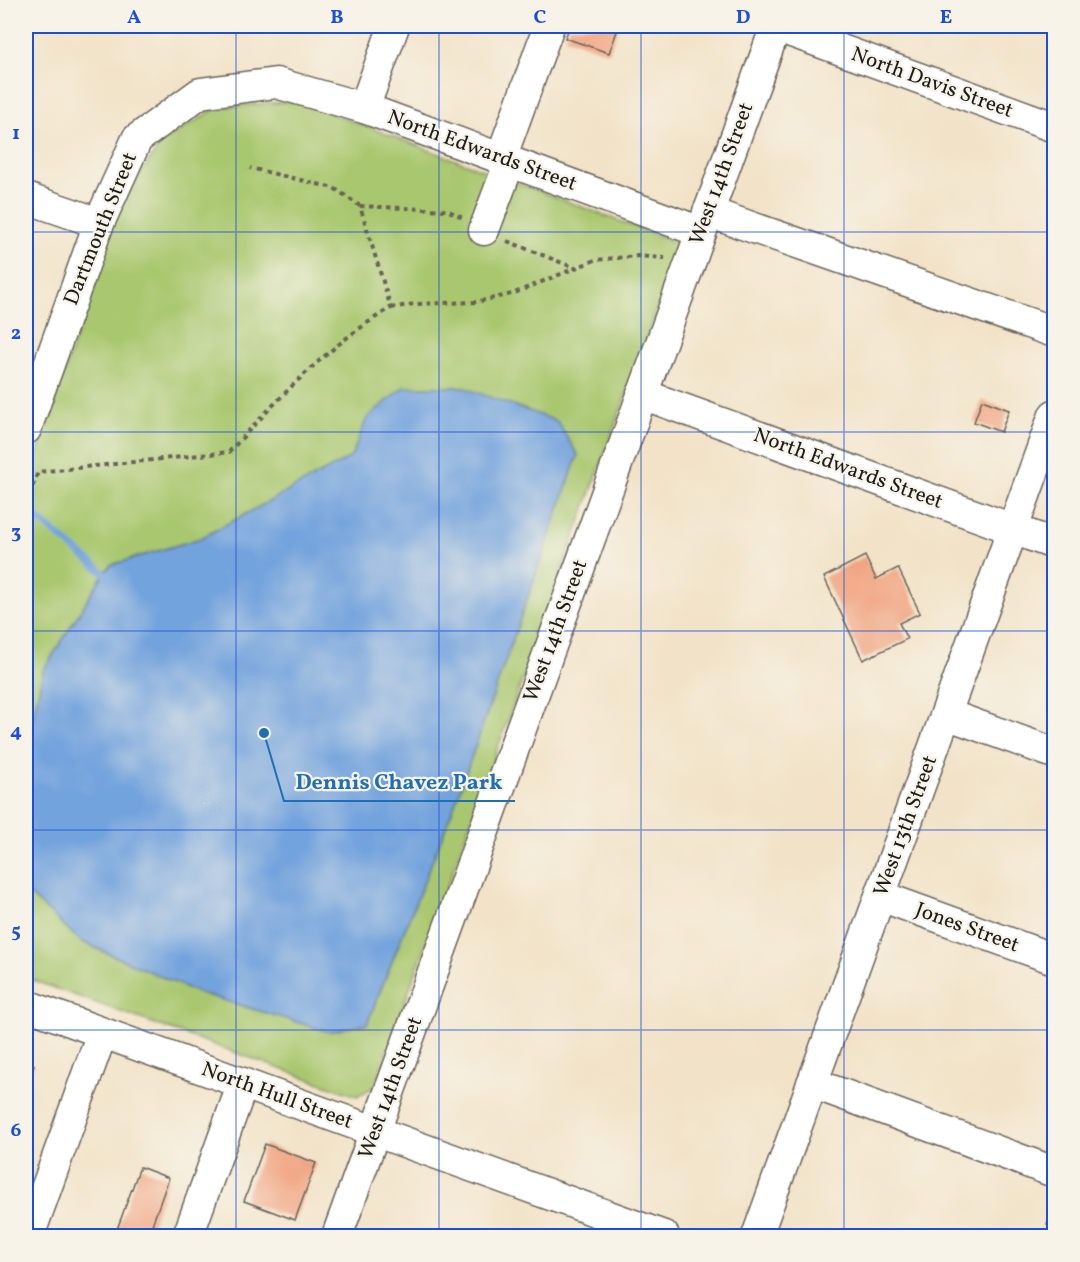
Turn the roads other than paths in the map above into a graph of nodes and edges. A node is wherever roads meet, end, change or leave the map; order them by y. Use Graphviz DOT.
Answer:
graph roads {
  1 [pos="394,26"];
  2 [pos="549,26"];
  3 [pos="776,26"];
  4 [pos="364,108"];
  5 [pos="1054,127"];
  6 [pos="505,160"];
  7 [pos="26,198"];
  8 [pos="99,222"];
  9 [pos="704,222"];
  10 [pos="484,230"];
  11 [pos="1054,332"];
  12 [pos="36,365"];
  13 [pos="642,394"];
  14 [pos="1054,415"];
  15 [pos="26,429"];
  16 [pos="1013,529"];
  17 [pos="1054,544"];
  18 [pos="946,714"];
  19 [pos="1054,753"];
  20 [pos="880,896"];
  21 [pos="1054,959"];
  22 [pos="26,1005"];
  23 [pos="102,1033"];
  24 [pos="243,1083"];
  25 [pos="812,1083"];
  26 [pos="375,1132"];
  27 [pos="1054,1172"];
  28 [pos="29,1236"];
  29 [pos="188,1236"];
  30 [pos="337,1236"];
  31 [pos="664,1236"];
  32 [pos="757,1236"];
  1 -- 4 [label="street"];
  2 -- 6 [label="street"];
  3 -- 5 [label="street, North Davis Street"];
  3 -- 9 [label="street, West 14th Street"];
  4 -- 6 [label="street, North Edwards Street"];
  4 -- 8 [label="street, Dartmouth Street"];
  6 -- 9 [label="street, North Edwards Street"];
  6 -- 10 [label="street"];
  7 -- 8 [label="street"];
  8 -- 12 [label="street, Dartmouth Street"];
  9 -- 11 [label="street, North Edwards Street"];
  9 -- 13 [label="street, West 14th Street"];
  12 -- 15 [label="street, Dartmouth Street"];
  13 -- 16 [label="street, North Edwards Street"];
  13 -- 26 [label="street, West 14th Street"];
  14 -- 16 [label="street, West 13th Street"];
  16 -- 17 [label="street, North Edwards Street"];
  16 -- 18 [label="street, West 13th Street"];
  18 -- 19 [label="street"];
  18 -- 20 [label="street, West 13th Street"];
  20 -- 21 [label="street, Jones Street"];
  20 -- 25 [label="street, West 13th Street"];
  22 -- 23 [label="street, North Hull Street"];
  23 -- 24 [label="street, North Hull Street"];
  23 -- 28 [label="street"];
  24 -- 26 [label="street, North Hull Street"];
  24 -- 29 [label="street"];
  25 -- 27 [label="street"];
  25 -- 32 [label="street, West 13th Street"];
  26 -- 30 [label="street, West 14th Street"];
  26 -- 31 [label="street, North Hull Street"];
}
